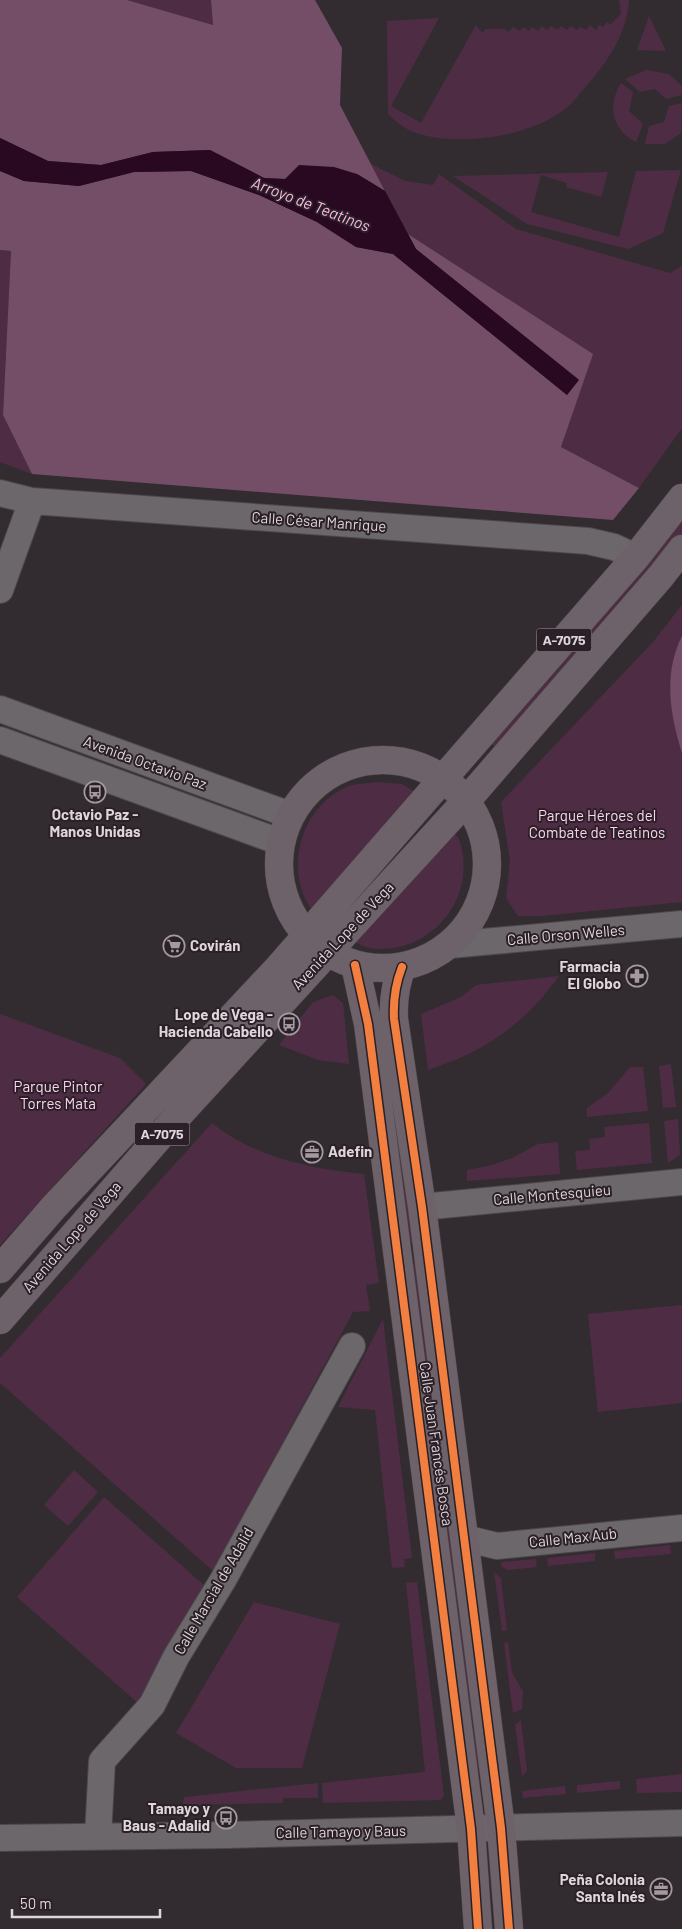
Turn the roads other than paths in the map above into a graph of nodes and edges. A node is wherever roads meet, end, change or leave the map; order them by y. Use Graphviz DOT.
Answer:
graph roads {
  1 [pos="0,492"];
  2 [pos="682,498"];
  3 [pos="32,501"];
  4 [pos="682,548"];
  5 [pos="636,558"];
  6 [pos="0,590"];
  7 [pos="0,709"];
  8 [pos="0,740"];
  9 [pos="444,779"];
  10 [pos="467,800"];
  11 [pos="290,815"];
  12 [pos="280,842"];
  13 [pos="681,930"];
  14 [pos="307,935"];
  15 [pos="450,945"];
  16 [pos="328,953"];
  17 [pos="355,965"];
  18 [pos="402,967"];
  19 [pos="682,1182"];
  20 [pos="422,1207"];
  21 [pos="0,1269"];
  22 [pos="0,1320"];
  23 [pos="352,1346"];
  24 [pos="682,1528"];
  25 [pos="464,1538"];
  26 [pos="682,1823"];
  27 [pos="501,1828"];
  28 [pos="471,1829"];
  29 [pos="98,1836"];
  30 [pos="0,1838"];
  31 [pos="478,1929"];
  32 [pos="508,1929"];
  1 -- 3 [label="street, Calle César Manrique"];
  2 -- 5 [label="main road, Avenida Lope de Vega / A-7075"];
  3 -- 5 [label="street, Calle César Manrique"];
  3 -- 6 [label="street"];
  4 -- 10 [label="main road, Avenida Lope de Vega / A-7075"];
  5 -- 9 [label="main road, Avenida Lope de Vega / A-7075"];
  7 -- 11 [label="street, Avenida Octavio Paz"];
  8 -- 12 [label="street, Avenida Octavio Paz"];
  9 -- 10 [label="main road"];
  9 -- 11 [label="main road"];
  9 -- 14 [label="main road, Avenida Lope de Vega / A-7075"];
  10 -- 15 [label="main road"];
  10 -- 16 [label="main road, Avenida Lope de Vega / A-7075"];
  11 -- 12 [label="main road"];
  12 -- 14 [label="main road"];
  13 -- 15 [label="street, Calle Orson Welles"];
  14 -- 16 [label="main road"];
  14 -- 21 [label="main road, Avenida Lope de Vega / A-7075"];
  15 -- 18 [label="main road"];
  16 -- 17 [label="main road"];
  16 -- 22 [label="main road, Avenida Lope de Vega / A-7075"];
  17 -- 18 [label="main road"];
  17 -- 28 [label="main road, Calle Juan Francés Bosca"];
  18 -- 20 [label="main road, Calle Juan Francés Bosca"];
  19 -- 20 [label="street, Calle Montesquieu"];
  20 -- 25 [label="main road, Calle Juan Francés Bosca"];
  23 -- 29 [label="street, Calle Marcial de Adalid"];
  24 -- 25 [label="street, Calle Max Aub"];
  25 -- 27 [label="main road, Calle Juan Francés Bosca"];
  26 -- 27 [label="street, Calle Tamayo y Baus"];
  27 -- 28 [label="street, Calle Tamayo y Baus"];
  27 -- 32 [label="main road, Calle Juan Francés Bosca"];
  28 -- 29 [label="street, Calle Tamayo y Baus"];
  28 -- 31 [label="main road, Calle Juan Francés Bosca"];
  29 -- 30 [label="street, Calle Tamayo y Baus"];
}
